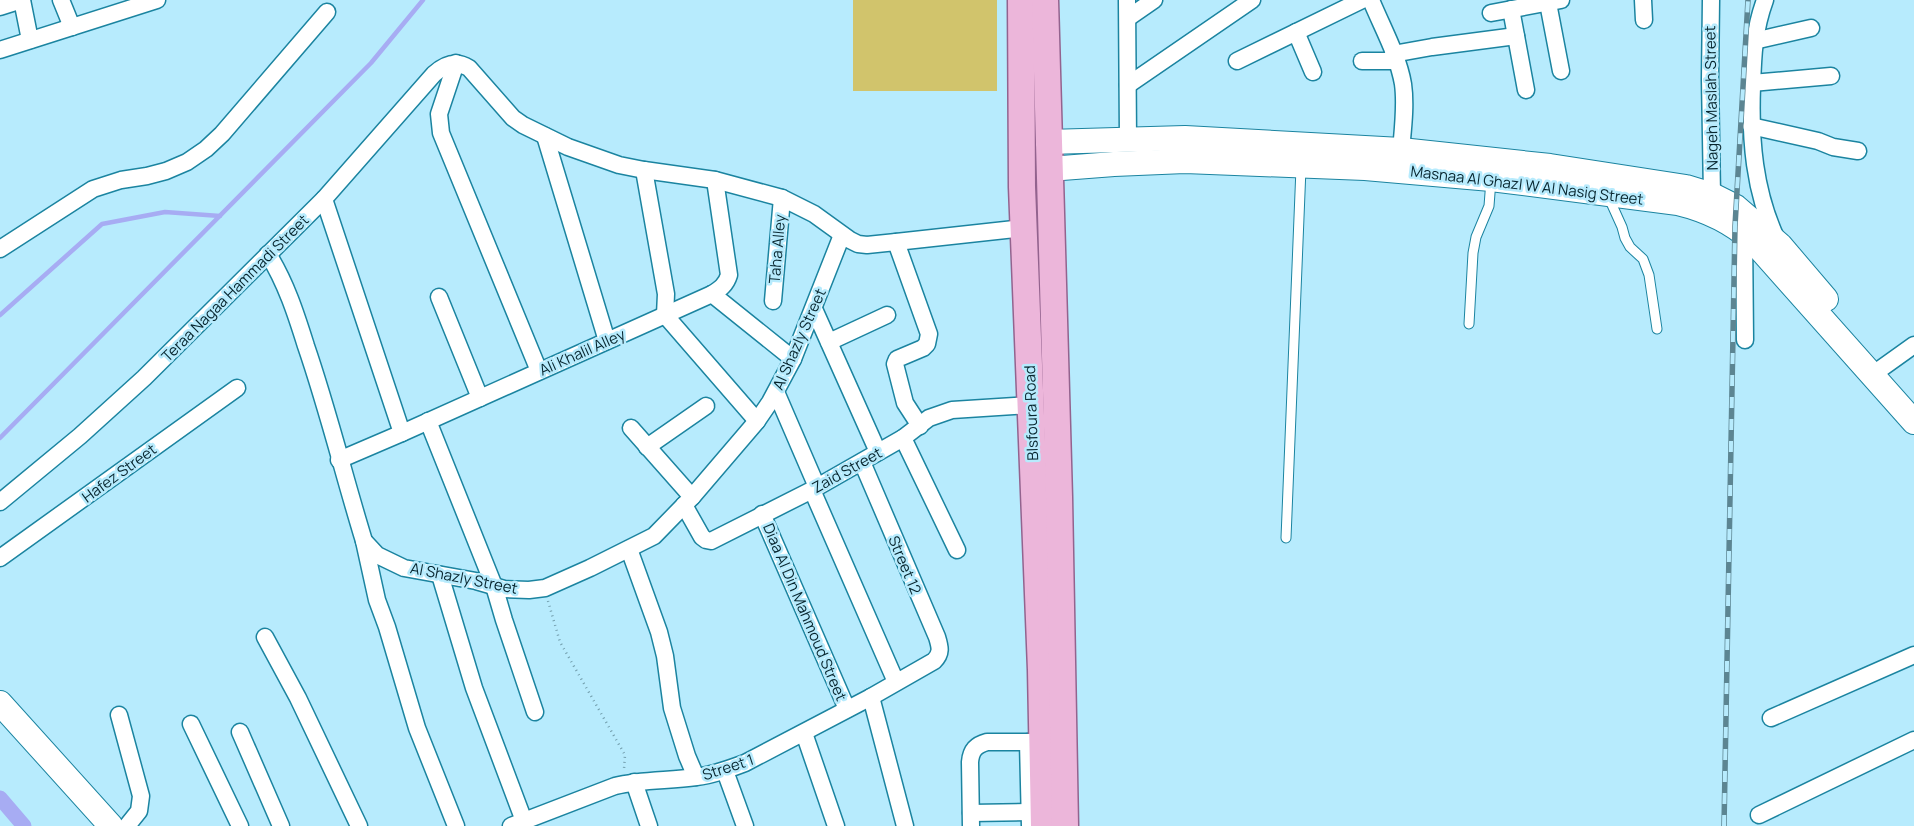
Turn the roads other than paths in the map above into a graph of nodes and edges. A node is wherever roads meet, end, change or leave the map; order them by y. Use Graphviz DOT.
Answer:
graph roads {
  1 [pos="22,0"];
  2 [pos="61,0"];
  3 [pos="157,0"];
  4 [pos="1021,0"];
  5 [pos="1045,0"];
  6 [pos="1127,0"];
  7 [pos="1154,0"];
  8 [pos="1252,0"];
  9 [pos="1362,0"];
  10 [pos="1370,0"];
  11 [pos="1643,0"];
  12 [pos="1710,0"];
  13 [pos="1765,0"];
  14 [pos="1555,1"];
  15 [pos="0,7"];
  16 [pos="1511,9"];
  17 [pos="327,12"];
  18 [pos="1491,13"];
  19 [pos="1128,18"];
  20 [pos="1644,20"];
  21 [pos="72,27"];
  22 [pos="1811,28"];
  23 [pos="1296,32"];
  24 [pos="1516,36"];
  25 [pos="30,40"];
  26 [pos="1754,41"];
  27 [pos="0,50"];
  28 [pos="1395,57"];
  29 [pos="1237,61"];
  30 [pos="1362,61"];
  31 [pos="456,63"];
  32 [pos="1561,71"];
  33 [pos="1313,72"];
  34 [pos="1831,76"];
  35 [pos="1752,83"];
  36 [pos="1128,85"];
  37 [pos="1526,90"];
  38 [pos="1751,126"];
  39 [pos="544,136"];
  40 [pos="1128,139"];
  41 [pos="1048,142"];
  42 [pos="1185,150"];
  43 [pos="1401,150"];
  44 [pos="1858,151"];
  45 [pos="1302,154"];
  46 [pos="1049,169"];
  47 [pos="1492,169"];
  48 [pos="644,170"];
  49 [pos="715,180"];
  50 [pos="1608,184"];
  51 [pos="1712,195"];
  52 [pos="782,198"];
  53 [pos="324,199"];
  54 [pos="1024,228"];
  55 [pos="1744,233"];
  56 [pos="842,235"];
  57 [pos="896,242"];
  58 [pos="1780,245"];
  59 [pos="0,249"];
  60 [pos="268,254"];
  61 [pos="712,294"];
  62 [pos="439,297"];
  63 [pos="773,301"];
  64 [pos="814,309"];
  65 [pos="665,315"];
  66 [pos="887,315"];
  67 [pos="1469,324"];
  68 [pos="1657,329"];
  69 [pos="1745,340"];
  70 [pos="607,341"];
  71 [pos="829,342"];
  72 [pos="1914,345"];
  73 [pos="793,359"];
  74 [pos="1879,370"];
  75 [pos="539,371"];
  76 [pos="237,388"];
  77 [pos="776,392"];
  78 [pos="1914,397"];
  79 [pos="480,398"];
  80 [pos="1030,405"];
  81 [pos="706,406"];
  82 [pos="428,421"];
  83 [pos="757,421"];
  84 [pos="1914,422"];
  85 [pos="920,426"];
  86 [pos="631,428"];
  87 [pos="402,433"];
  88 [pos="903,438"];
  89 [pos="647,446"];
  90 [pos="878,452"];
  91 [pos="339,460"];
  92 [pos="862,462"];
  93 [pos="814,489"];
  94 [pos="1046,498"];
  95 [pos="688,501"];
  96 [pos="0,502"];
  97 [pos="762,514"];
  98 [pos="1286,538"];
  99 [pos="364,541"];
  100 [pos="629,549"];
  101 [pos="957,550"];
  102 [pos="0,558"];
  103 [pos="440,574"];
  104 [pos="494,586"];
  105 [pos="265,637"];
  106 [pos="1914,655"];
  107 [pos="929,664"];
  108 [pos="896,682"];
  109 [pos="871,697"];
  110 [pos="0,703"];
  111 [pos="847,709"];
  112 [pos="535,712"];
  113 [pos="119,714"];
  114 [pos="1771,718"];
  115 [pos="191,724"];
  116 [pos="240,732"];
  117 [pos="804,732"];
  118 [pos="1914,740"];
  119 [pos="1035,742"];
  120 [pos="725,770"];
  121 [pos="696,777"];
  122 [pos="629,783"];
  123 [pos="1759,815"];
  124 [pos="971,819"];
  125 [pos="1034,821"];
  126 [pos="518,824"];
  127 [pos="111,826"];
  128 [pos="127,826"];
  129 [pos="240,826"];
  130 [pos="281,826"];
  131 [pos="359,826"];
  132 [pos="456,826"];
  133 [pos="649,826"];
  134 [pos="745,826"];
  135 [pos="836,826"];
  136 [pos="905,826"];
  137 [pos="1065,826"];
  1 -- 15 [label="street"];
  1 -- 25 [label="street"];
  2 -- 21 [label="street"];
  3 -- 21 [label="street"];
  4 -- 54 [label="main road, Blsfoura Road"];
  5 -- 41 [label="main road, Blsfoura Road"];
  6 -- 19 [label="street"];
  7 -- 19 [label="street"];
  8 -- 36 [label="street"];
  9 -- 23 [label="street"];
  10 -- 28 [label="street"];
  11 -- 20 [label="street"];
  12 -- 51 [label="street, Nageh Maslah Street"];
  13 -- 26 [label="street"];
  14 -- 16 [label="street"];
  14 -- 32 [label="street"];
  16 -- 18 [label="street"];
  16 -- 24 [label="street"];
  17 -- 59 [label="street"];
  19 -- 36 [label="street"];
  21 -- 25 [label="street"];
  22 -- 26 [label="street"];
  23 -- 29 [label="street"];
  23 -- 33 [label="street"];
  24 -- 28 [label="street"];
  24 -- 37 [label="street"];
  25 -- 27 [label="street"];
  26 -- 35 [label="street"];
  28 -- 30 [label="street"];
  28 -- 43 [label="street"];
  31 -- 39 [label="street"];
  31 -- 53 [label="street, Teraa Nagaa Hammadi Street"];
  31 -- 75 [label="street"];
  34 -- 35 [label="street"];
  35 -- 38 [label="street"];
  36 -- 40 [label="street"];
  38 -- 44 [label="street"];
  38 -- 58 [label="street"];
  39 -- 48 [label="street"];
  39 -- 70 [label="street"];
  40 -- 41 [label="main road, Masnaa Al Ghazl W Al Nasig Street"];
  40 -- 42 [label="main road, Masnaa Al Ghazl W Al Nasig Street"];
  41 -- 46 [label="main road, Blsfoura Road"];
  42 -- 45 [label="main road, Masnaa Al Ghazl W Al Nasig Street"];
  42 -- 46 [label="main road, Masnaa Al Ghazl W Al Nasig Street"];
  43 -- 45 [label="main road, Masnaa Al Ghazl W Al Nasig Street"];
  43 -- 47 [label="main road, Masnaa Al Ghazl W Al Nasig Street"];
  45 -- 47 [label="main road, Masnaa Al Ghazl W Al Nasig Street"];
  45 -- 98 [label="lane"];
  46 -- 94 [label="main road, Blsfoura Road"];
  47 -- 50 [label="main road, Masnaa Al Ghazl W Al Nasig Street"];
  47 -- 67 [label="lane"];
  48 -- 49 [label="street"];
  48 -- 65 [label="street"];
  49 -- 52 [label="street"];
  49 -- 61 [label="street, Ali Khalil Alley"];
  50 -- 51 [label="main road, Masnaa Al Ghazl W Al Nasig Street"];
  50 -- 55 [label="main road, Masnaa Al Ghazl W Al Nasig Street"];
  50 -- 68 [label="lane"];
  51 -- 58 [label="main road, Masnaa Al Ghazl W Al Nasig Street"];
  52 -- 56 [label="street"];
  52 -- 63 [label="street, Taha Alley"];
  53 -- 60 [label="street, Teraa Nagaa Hammadi Street"];
  53 -- 87 [label="street"];
  54 -- 57 [label="street"];
  54 -- 80 [label="main road, Blsfoura Road"];
  55 -- 69 [label="street"];
  55 -- 74 [label="main road, Masnaa Al Ghazl W Al Nasig Street"];
  56 -- 57 [label="street"];
  56 -- 64 [label="street, Al Shazly Street"];
  57 -- 85 [label="street"];
  58 -- 74 [label="main road, Masnaa Al Ghazl W Al Nasig Street"];
  60 -- 91 [label="street"];
  60 -- 96 [label="street, Teraa Nagaa Hammadi Street"];
  61 -- 65 [label="street, Ali Khalil Alley"];
  61 -- 73 [label="street"];
  62 -- 79 [label="street"];
  64 -- 71 [label="street"];
  64 -- 73 [label="street, Al Shazly Street"];
  65 -- 70 [label="street, Ali Khalil Alley"];
  65 -- 83 [label="street"];
  66 -- 71 [label="street"];
  70 -- 75 [label="street, Ali Khalil Alley"];
  71 -- 90 [label="street"];
  72 -- 74 [label="street"];
  73 -- 77 [label="street, Al Shazly Street"];
  74 -- 78 [label="main road, Masnaa Al Ghazl W Al Nasig Street"];
  74 -- 84 [label="main road, Masnaa Al Ghazl W Al Nasig Street"];
  75 -- 79 [label="street, Ali Khalil Alley"];
  76 -- 102 [label="street, Hafez Street"];
  77 -- 83 [label="street, Al Shazly Street"];
  77 -- 93 [label="street"];
  79 -- 82 [label="street, Ali Khalil Alley"];
  80 -- 85 [label="street, Zaid Street"];
  80 -- 94 [label="main road, Blsfoura Road"];
  81 -- 89 [label="street"];
  82 -- 87 [label="street, Ali Khalil Alley"];
  82 -- 104 [label="street"];
  83 -- 95 [label="street, Al Shazly Street"];
  85 -- 88 [label="street, Zaid Street"];
  86 -- 89 [label="street"];
  87 -- 91 [label="street, Ali Khalil Alley"];
  88 -- 90 [label="street, Zaid Street"];
  88 -- 101 [label="street"];
  89 -- 95 [label="street"];
  90 -- 92 [label="street, Zaid Street"];
  91 -- 99 [label="street"];
  92 -- 93 [label="street, Zaid Street"];
  92 -- 107 [label="street, Street 12"];
  93 -- 97 [label="street, Zaid Street"];
  93 -- 108 [label="street"];
  94 -- 119 [label="main road, Blsfoura Road"];
  94 -- 137 [label="main road, Blsfoura Road"];
  95 -- 97 [label="street, Zaid Street"];
  95 -- 100 [label="street, Al Shazly Street"];
  97 -- 111 [label="street, Diaa Al Din Mahmoud Street"];
  99 -- 103 [label="street, Al Shazly Street"];
  99 -- 132 [label="street"];
  100 -- 104 [label="street, Al Shazly Street"];
  100 -- 121 [label="street"];
  103 -- 104 [label="street, Al Shazly Street"];
  103 -- 126 [label="street"];
  104 -- 112 [label="street"];
  105 -- 131 [label="street"];
  106 -- 114 [label="street"];
  107 -- 108 [label="street, Street 1"];
  108 -- 109 [label="street, Street 1"];
  109 -- 111 [label="street, Street 1"];
  109 -- 136 [label="street"];
  110 -- 127 [label="main road"];
  111 -- 117 [label="street, Street 1"];
  113 -- 128 [label="street"];
  115 -- 129 [label="street"];
  116 -- 130 [label="street"];
  117 -- 120 [label="street, Street 1"];
  117 -- 135 [label="street"];
  118 -- 123 [label="street"];
  119 -- 124 [label="street"];
  119 -- 125 [label="main road, Blsfoura Road"];
  120 -- 121 [label="street, Street 1"];
  120 -- 134 [label="street"];
  121 -- 122 [label="street, Street 1"];
  122 -- 126 [label="street, Street 1"];
  122 -- 133 [label="street"];
  124 -- 125 [label="street"];
}
